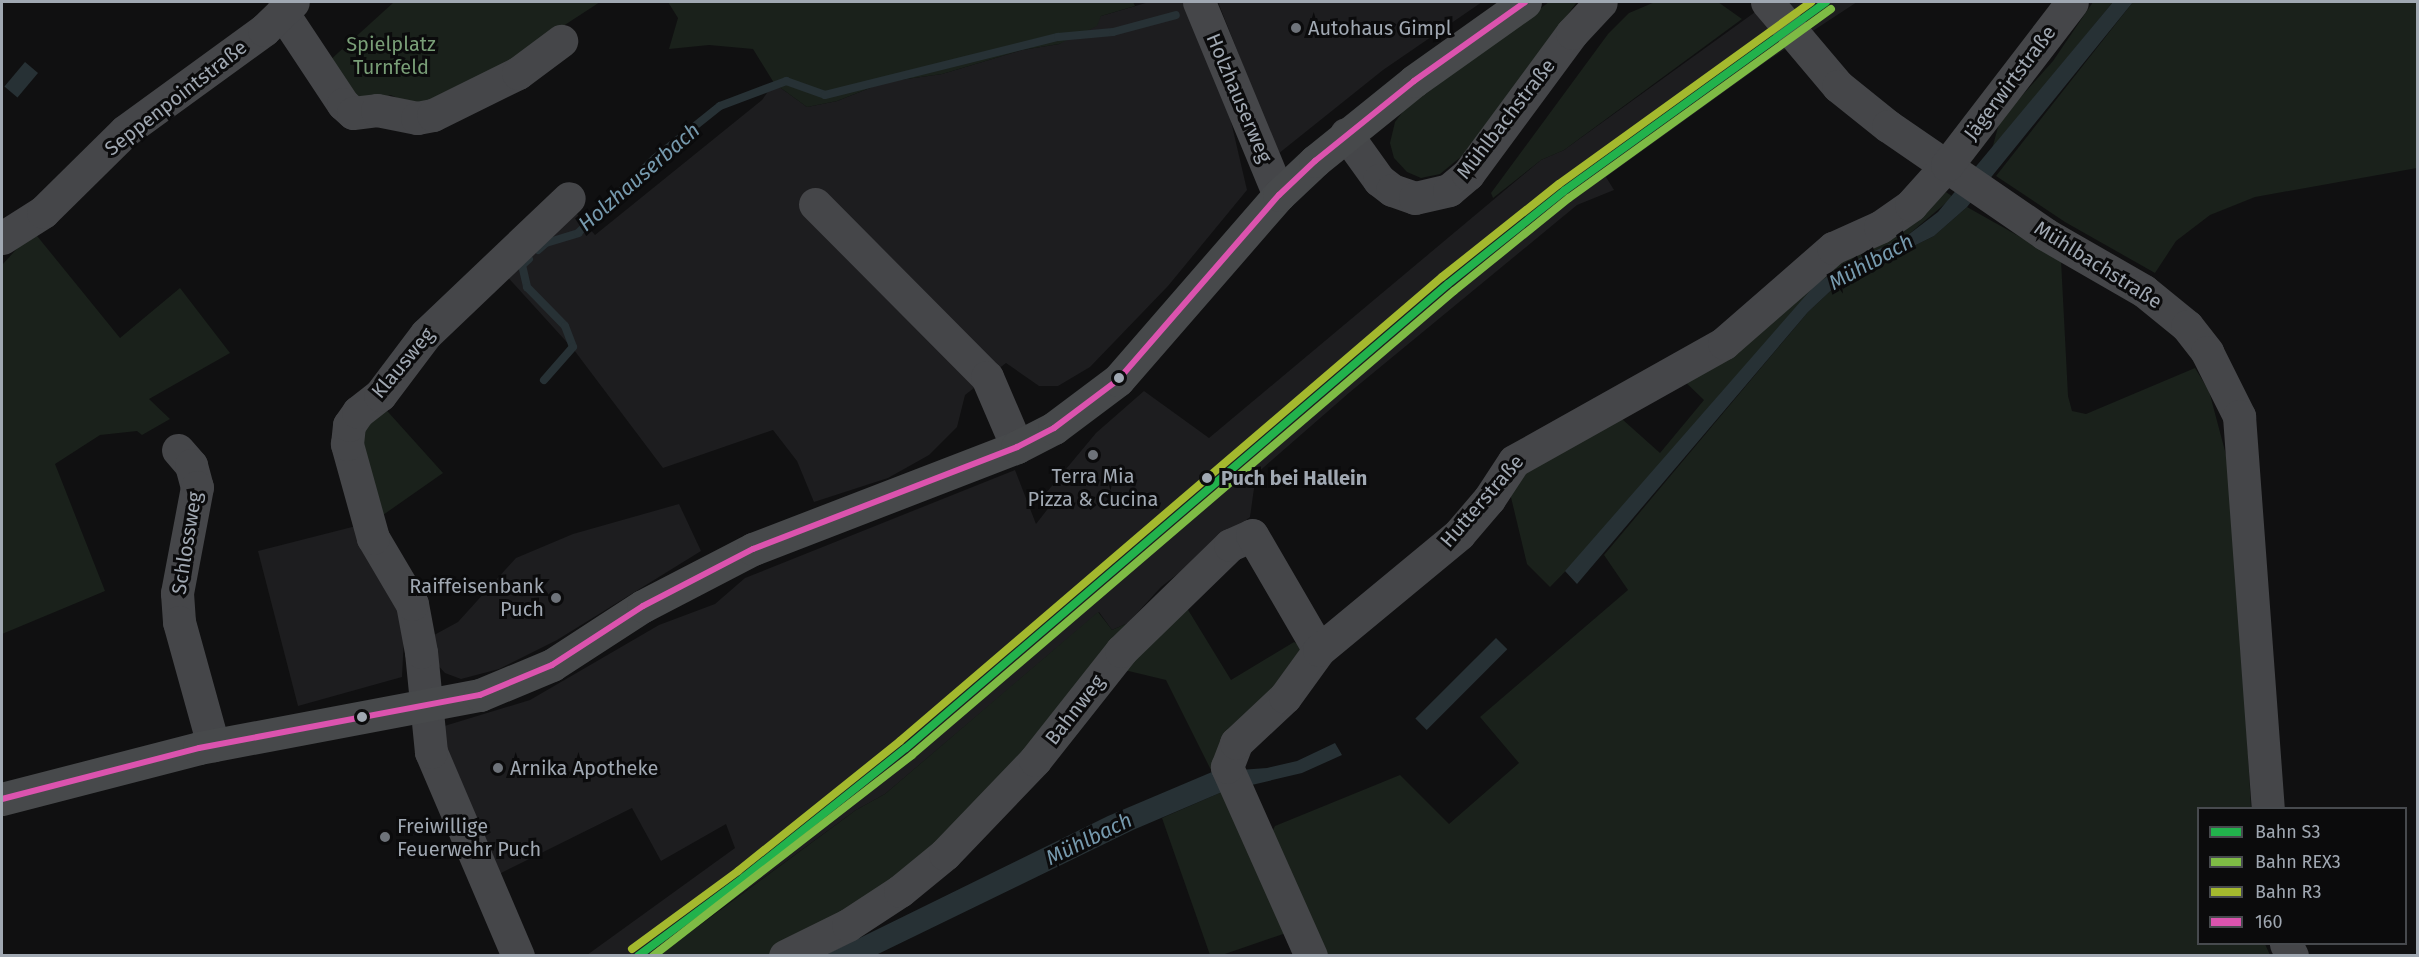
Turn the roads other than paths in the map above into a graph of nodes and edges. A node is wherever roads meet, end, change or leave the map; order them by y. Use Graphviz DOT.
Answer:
graph roads {
  1 [pos="1199,2"];
  2 [pos="1525,2"];
  3 [pos="1601,2"];
  4 [pos="1767,2"];
  5 [pos="2072,2"];
  6 [pos="277,11"];
  7 [pos="561,41"];
  8 [pos="1346,134"];
  9 [pos="1955,171"];
  10 [pos="1279,195"];
  11 [pos="569,198"];
  12 [pos="815,204"];
  13 [pos="2,238"];
  14 [pos="1017,447"];
  15 [pos="178,450"];
  16 [pos="1319,650"];
  17 [pos="424,705"];
  18 [pos="213,745"];
  19 [pos="2,799"];
  20 [pos="2268,807"];
  21 [pos="518,956"];
  22 [pos="785,956"];
  23 [pos="1311,956"];
  1 -- 10 [label="street, Holzhauserweg"];
  2 -- 8 [label="main road"];
  3 -- 8 [label="street, Mühlbachstraße"];
  4 -- 9 [label="street, Mühlbachstraße"];
  5 -- 9 [label="street, Jägerwirtstraße"];
  6 -- 7 [label="street"];
  6 -- 13 [label="street, Seppenpointstraße"];
  8 -- 10 [label="main road"];
  9 -- 16 [label="street, Hutterstraße"];
  9 -- 20 [label="street, Mühlbachstraße"];
  10 -- 14 [label="main road"];
  11 -- 17 [label="street, Klausweg"];
  12 -- 14 [label="street"];
  14 -- 17 [label="main road"];
  15 -- 18 [label="street, Schlossweg"];
  16 -- 22 [label="street, Bahnweg"];
  16 -- 23 [label="street, Hutterstraße"];
  17 -- 18 [label="main road"];
  17 -- 21 [label="street, Klausweg"];
  18 -- 19 [label="main road"];
}
